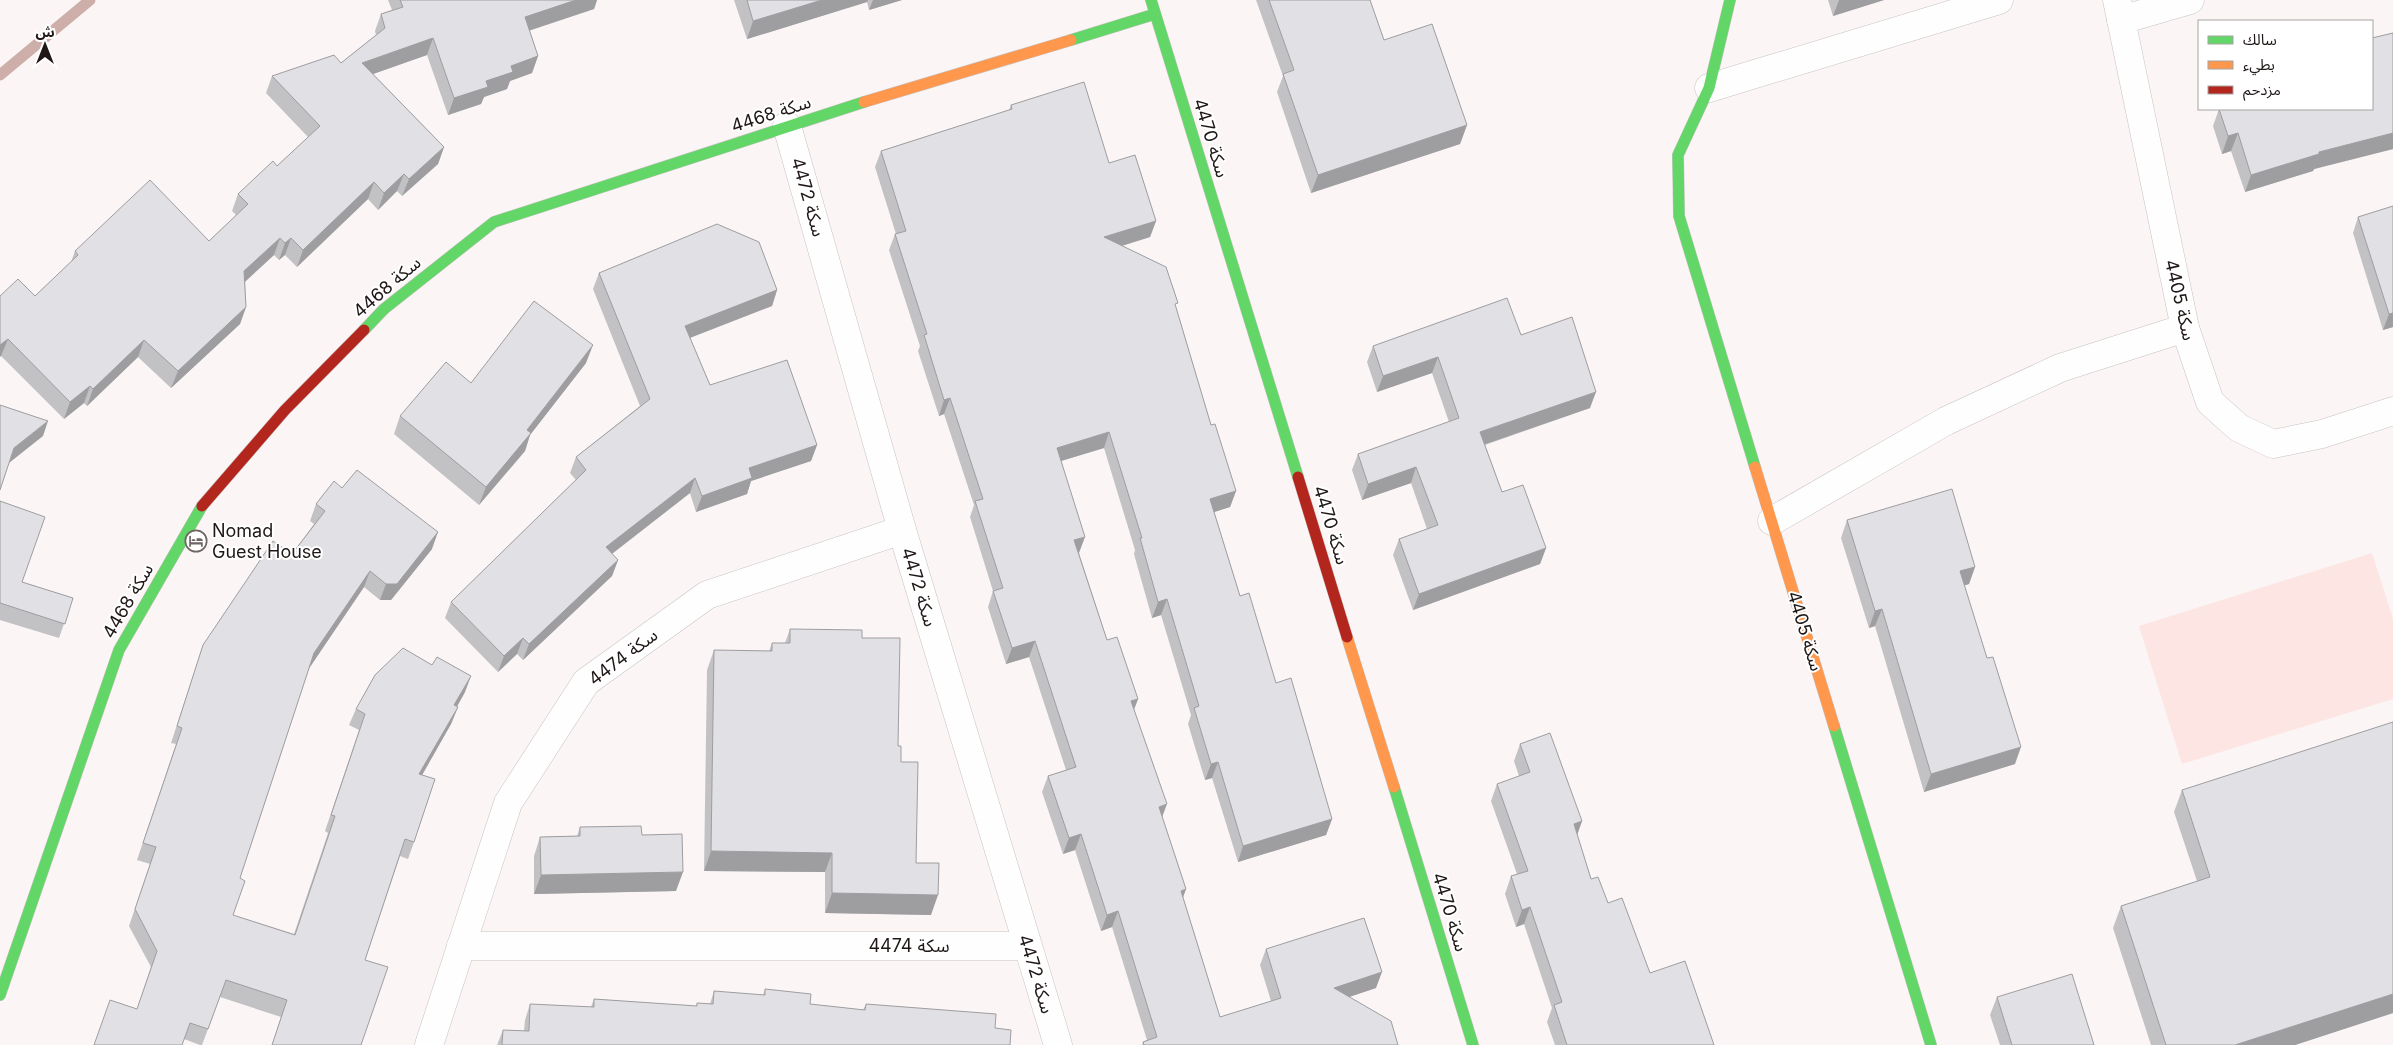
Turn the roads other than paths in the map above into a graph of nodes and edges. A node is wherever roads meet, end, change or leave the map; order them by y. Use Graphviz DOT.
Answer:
graph roads {
  1 [pos="1151,0"];
  2 [pos="1730,0"];
  3 [pos="1999,0"];
  4 [pos="2190,0"];
  5 [pos="2119,10"];
  6 [pos="1155,14"];
  7 [pos="1709,88"];
  8 [pos="788,126"];
  9 [pos="2185,328"];
  10 [pos="2393,411"];
  11 [pos="1772,521"];
  12 [pos="902,530"];
  13 [pos="461,946"];
  14 [pos="1027,946"];
  15 [pos="0,995"];
  16 [pos="429,1045"];
  17 [pos="1058,1045"];
  18 [pos="1473,1045"];
  19 [pos="1931,1045"];
  1 -- 6 [label="street, سكة 4470"];
  2 -- 7 [label="street, سكة 4405"];
  3 -- 7 [label="street"];
  4 -- 5 [label="street"];
  5 -- 9 [label="street, سكة 4405"];
  6 -- 8 [label="street, سكة 4468"];
  6 -- 18 [label="street, سكة 4470"];
  7 -- 11 [label="street, سكة 4405"];
  8 -- 12 [label="street, سكة 4472"];
  8 -- 15 [label="street, سكة 4468"];
  9 -- 10 [label="street, سكة 4405"];
  9 -- 11 [label="street"];
  11 -- 19 [label="street, سكة 4405"];
  12 -- 13 [label="street, سكة 4474"];
  12 -- 14 [label="street, سكة 4472"];
  13 -- 14 [label="street, سكة 4474"];
  13 -- 16 [label="street, سكة 4474"];
  14 -- 17 [label="street, سكة 4472"];
}
